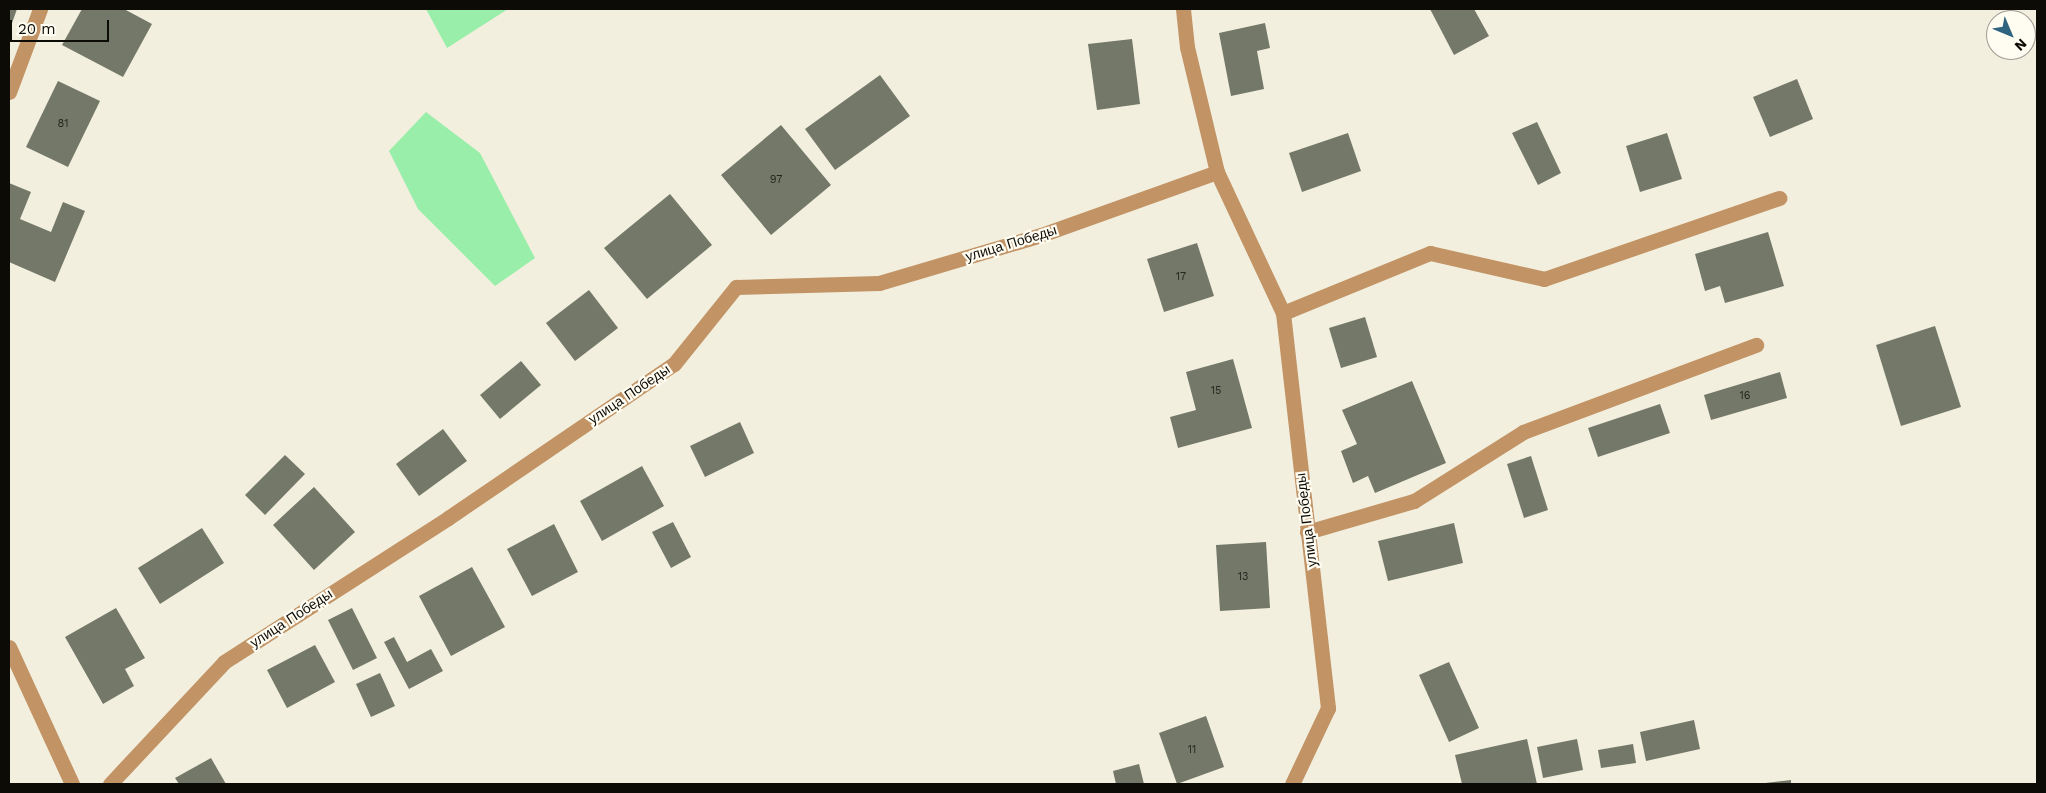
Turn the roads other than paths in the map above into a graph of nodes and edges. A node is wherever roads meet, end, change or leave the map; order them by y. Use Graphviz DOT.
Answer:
graph roads {
  1 [pos="40,9"];
  2 [pos="1183,9"];
  3 [pos="9,92"];
  4 [pos="1217,172"];
  5 [pos="1780,198"];
  6 [pos="1283,313"];
  7 [pos="1756,345"];
  8 [pos="1307,532"];
  9 [pos="9,647"];
  10 [pos="72,784"];
  11 [pos="110,784"];
  12 [pos="1292,784"];
  1 -- 3 [label="street"];
  2 -- 4 [label="street, улица Победы"];
  4 -- 6 [label="street, улица Победы"];
  4 -- 11 [label="street, улица Победы"];
  5 -- 6 [label="street"];
  6 -- 8 [label="street, улица Победы"];
  7 -- 8 [label="street"];
  8 -- 12 [label="street, улица Победы"];
  9 -- 10 [label="street"];
}
